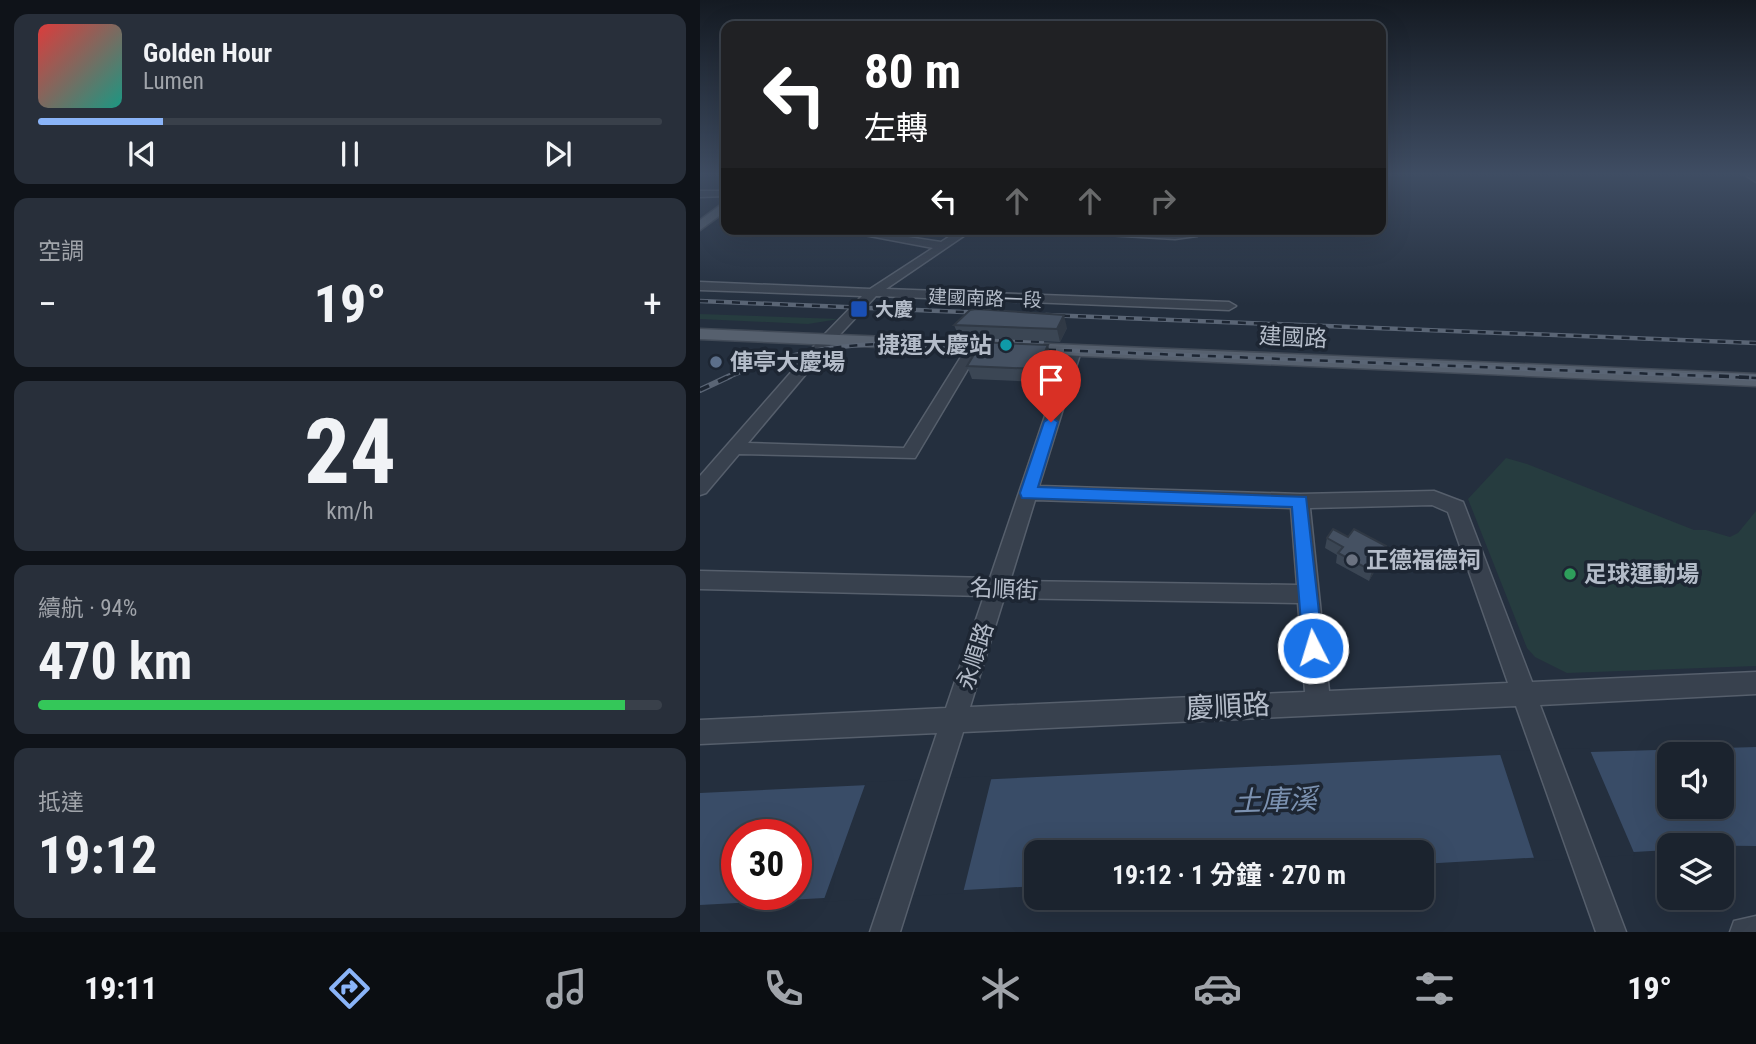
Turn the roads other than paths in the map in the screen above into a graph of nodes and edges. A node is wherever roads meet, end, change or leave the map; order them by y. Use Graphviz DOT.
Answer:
graph roads {
  1 [pos="881,235"];
  2 [pos="960,235"];
  3 [pos="1158,235"];
  4 [pos="1184,235"];
  5 [pos="943,246"];
  6 [pos="700,286"];
  7 [pos="872,293"];
  8 [pos="1229,306"];
  9 [pos="700,325"];
  10 [pos="700,334"];
  11 [pos="831,335"];
  12 [pos="974,347"];
  13 [pos="1074,351"];
  14 [pos="1756,368"];
  15 [pos="1756,380"];
  16 [pos="734,448"];
  17 [pos="700,488"];
  18 [pos="1028,493"];
  19 [pos="1300,501"];
  20 [pos="700,580"];
  21 [pos="996,587"];
  22 [pos="1308,594"];
  23 [pos="1756,683"];
  24 [pos="1525,693"];
  25 [pos="1318,702"];
  26 [pos="954,720"];
  27 [pos="700,732"];
  28 [pos="1756,931"];
  29 [pos="885,932"];
  30 [pos="1611,932"];
  31 [pos="1745,932"];
  1 -- 5 [label="street"];
  2 -- 5 [label="street"];
  3 -- 4 [label="street"];
  5 -- 7 [label="street"];
  6 -- 7 [label="street, 建國南路一段"];
  7 -- 8 [label="street, 建國南路一段"];
  7 -- 11 [label="street"];
  9 -- 11 [label="main road"];
  10 -- 11 [label="main road"];
  11 -- 12 [label="main road, 建國路"];
  11 -- 14 [label="main road, 建國路"];
  11 -- 16 [label="street"];
  12 -- 13 [label="main road, 建國路"];
  12 -- 16 [label="street"];
  13 -- 15 [label="main road, 建國路"];
  13 -- 18 [label="street, 永順路"];
  16 -- 17 [label="street"];
  18 -- 19 [label="street"];
  18 -- 21 [label="street, 永順路"];
  19 -- 22 [label="street"];
  19 -- 24 [label="street"];
  20 -- 21 [label="street, 名順街"];
  21 -- 22 [label="street, 名順街"];
  21 -- 26 [label="street, 永順路"];
  22 -- 25 [label="street"];
  23 -- 24 [label="street, 慶順路"];
  24 -- 25 [label="street, 慶順路"];
  24 -- 30 [label="street"];
  25 -- 26 [label="street, 慶順路"];
  26 -- 27 [label="street, 慶順路"];
  26 -- 29 [label="street, 永順路"];
  28 -- 31 [label="street"];
}
